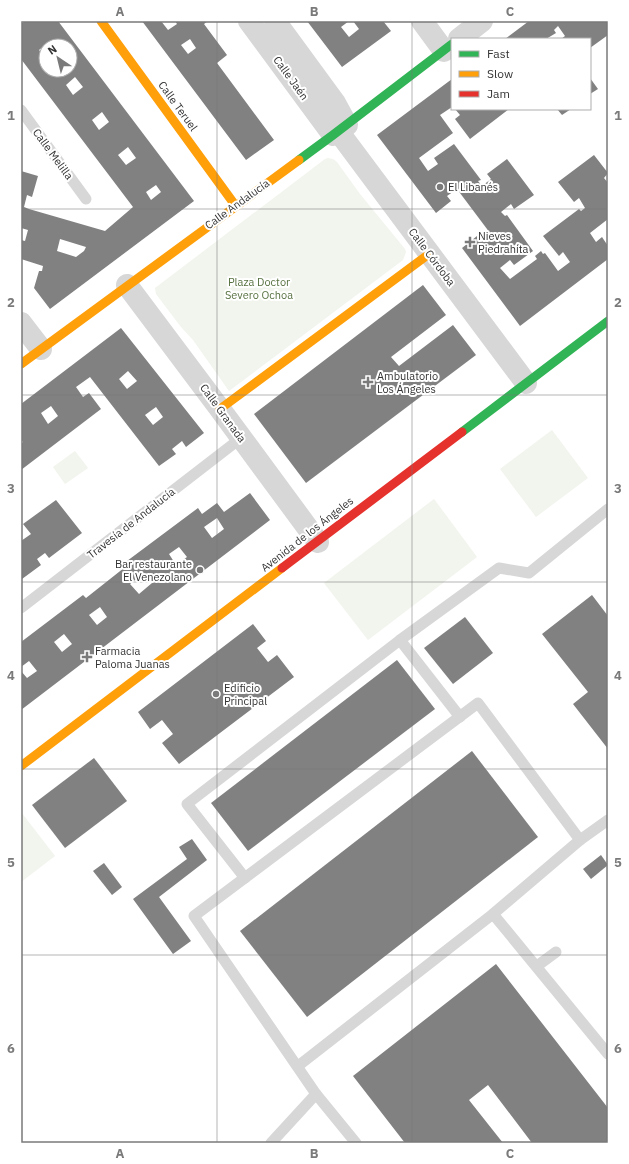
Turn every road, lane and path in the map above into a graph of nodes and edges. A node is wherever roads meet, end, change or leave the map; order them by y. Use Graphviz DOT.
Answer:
graph roads {
  1 [pos="100,21"];
  2 [pos="249,21"];
  3 [pos="275,21"];
  4 [pos="422,21"];
  5 [pos="482,21"];
  6 [pos="460,38"];
  7 [pos="451,45"];
  8 [pos="21,110"];
  9 [pos="339,130"];
  10 [pos="86,199"];
  11 [pos="235,205"];
  12 [pos="430,254"];
  13 [pos="127,285"];
  14 [pos="608,321"];
  15 [pos="21,323"];
  16 [pos="41,349"];
  17 [pos="21,364"];
  18 [pos="526,382"];
  19 [pos="220,408"];
  20 [pos="241,438"];
  21 [pos="608,509"];
  22 [pos="318,542"];
  23 [pos="21,608"];
  24 [pos="400,640"];
  25 [pos="460,717"];
  26 [pos="21,766"];
  27 [pos="608,820"];
  28 [pos="580,840"];
  29 [pos="245,878"];
  30 [pos="493,914"];
  31 [pos="556,952"];
  32 [pos="537,966"];
  33 [pos="608,1054"];
  34 [pos="298,1066"];
  35 [pos="316,1094"];
  36 [pos="271,1143"];
  37 [pos="356,1143"];
  1 -- 11 [label="street, Calle Teruel"];
  2 -- 9 [label="street, Calle Jaén"];
  3 -- 9 [label="street, Calle Jaén"];
  4 -- 7 [label="street"];
  5 -- 6 [label="street, Calle Andalucía"];
  7 -- 9 [label="street, Calle Andalucía"];
  8 -- 10 [label="lane, Calle Melilla"];
  9 -- 11 [label="street, Calle Andalucía"];
  9 -- 12 [label="street, Calle Córdoba"];
  11 -- 13 [label="street, Calle Andalucía"];
  12 -- 18 [label="street, Calle Córdoba"];
  12 -- 19 [label="street"];
  13 -- 16 [label="street, Calle Andalucía"];
  13 -- 19 [label="street, Calle Granada"];
  14 -- 18 [label="street, Avenida de los Ángeles"];
  15 -- 16 [label="street"];
  16 -- 17 [label="street, Calle Andalucía"];
  18 -- 22 [label="street, Avenida de los Ángeles"];
  19 -- 20 [label="street, Calle Granada"];
  20 -- 22 [label="street, Calle Granada"];
  20 -- 23 [label="lane, Travesía de Andalucía"];
  21 -- 24 [label="lane"];
  22 -- 26 [label="street, Avenida de los Ángeles"];
  24 -- 25 [label="lane"];
  24 -- 29 [label="lane"];
  25 -- 28 [label="lane"];
  25 -- 29 [label="lane"];
  27 -- 28 [label="lane"];
  28 -- 30 [label="lane"];
  29 -- 34 [label="lane"];
  30 -- 32 [label="lane"];
  30 -- 34 [label="lane"];
  31 -- 32 [label="lane"];
  32 -- 33 [label="lane"];
  34 -- 35 [label="lane"];
  35 -- 36 [label="lane"];
  35 -- 37 [label="lane"];
}
